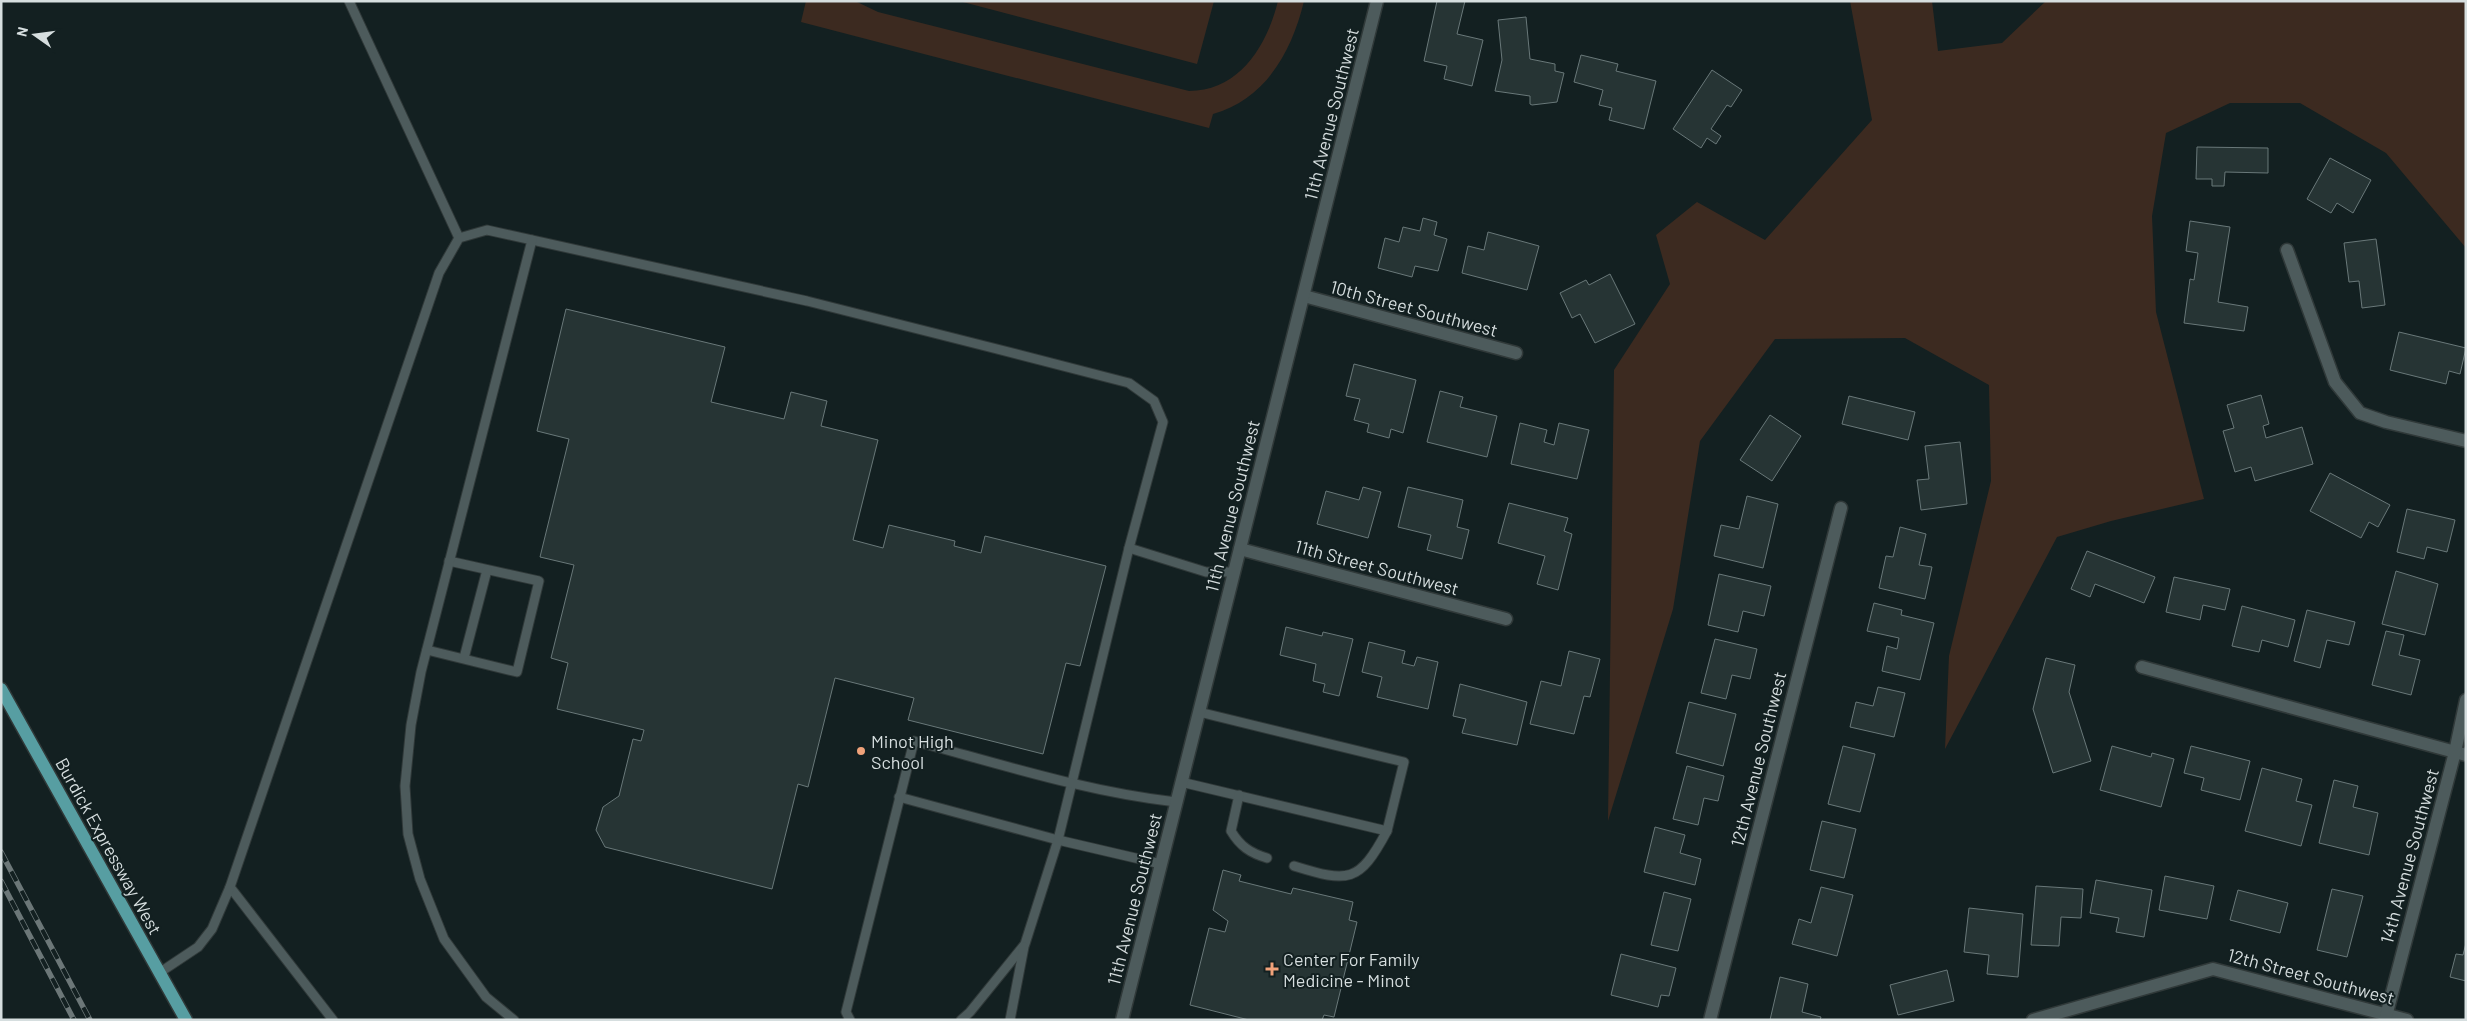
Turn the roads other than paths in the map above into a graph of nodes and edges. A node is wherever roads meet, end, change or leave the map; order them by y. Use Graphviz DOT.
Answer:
graph roads {
  1 [pos="349,1"];
  2 [pos="1377,1"];
  3 [pos="459,238"];
  4 [pos="532,240"];
  5 [pos="2287,250"];
  6 [pos="1304,296"];
  7 [pos="1516,353"];
  8 [pos="2466,441"];
  9 [pos="1841,508"];
  10 [pos="1129,548"];
  11 [pos="1240,549"];
  12 [pos="449,561"];
  13 [pos="487,570"];
  14 [pos="1233,572"];
  15 [pos="1506,619"];
  16 [pos="427,650"];
  17 [pos="464,658"];
  18 [pos="2142,667"];
  19 [pos="1,689"];
  20 [pos="2466,700"];
  21 [pos="1198,712"];
  22 [pos="2460,753"];
  23 [pos="1071,782"];
  24 [pos="1182,782"];
  25 [pos="1238,795"];
  26 [pos="898,797"];
  27 [pos="1176,802"];
  28 [pos="1387,831"];
  29 [pos="1058,840"];
  30 [pos="1267,858"];
  31 [pos="1161,864"];
  32 [pos="1294,866"];
  33 [pos="230,888"];
  34 [pos="1025,944"];
  35 [pos="160,973"];
  36 [pos="2385,1016"];
  37 [pos="186,1020"];
  38 [pos="333,1020"];
  39 [pos="514,1020"];
  40 [pos="850,1020"];
  41 [pos="961,1020"];
  42 [pos="1010,1020"];
  43 [pos="1122,1020"];
  44 [pos="1710,1020"];
  45 [pos="2034,1020"];
  46 [pos="2407,1020"];
  1 -- 3 [label="lane"];
  2 -- 6 [label="street, 11th Avenue Southwest"];
  3 -- 4 [label="lane"];
  3 -- 33 [label="lane"];
  4 -- 10 [label="lane"];
  4 -- 12 [label="lane"];
  5 -- 8 [label="street"];
  6 -- 7 [label="street, 10th Street Southwest"];
  6 -- 11 [label="street, 11th Avenue Southwest"];
  9 -- 44 [label="street, 12th Avenue Southwest"];
  10 -- 14 [label="lane"];
  10 -- 23 [label="lane"];
  11 -- 14 [label="street, 11th Avenue Southwest"];
  11 -- 15 [label="street, 11th Street Southwest"];
  12 -- 13 [label="lane"];
  12 -- 16 [label="lane"];
  13 -- 17 [label="lane"];
  13 -- 17 [label="lane"];
  14 -- 21 [label="street, 11th Avenue Southwest"];
  16 -- 17 [label="lane"];
  16 -- 39 [label="lane"];
  18 -- 22 [label="street"];
  19 -- 35 [label="main road, Burdick Expressway West"];
  20 -- 22 [label="street, 14th Avenue Southwest"];
  21 -- 24 [label="street, 11th Avenue Southwest"];
  21 -- 28 [label="lane"];
  22 -- 36 [label="street, 14th Avenue Southwest"];
  23 -- 26 [label="lane"];
  23 -- 27 [label="lane"];
  23 -- 29 [label="lane"];
  24 -- 25 [label="lane"];
  24 -- 27 [label="street, 11th Avenue Southwest"];
  25 -- 28 [label="lane"];
  25 -- 30 [label="lane"];
  26 -- 29 [label="lane"];
  26 -- 40 [label="lane"];
  27 -- 31 [label="street, 11th Avenue Southwest"];
  28 -- 32 [label="lane"];
  29 -- 31 [label="lane"];
  29 -- 34 [label="lane"];
  31 -- 43 [label="street, 11th Avenue Southwest"];
  33 -- 35 [label="lane"];
  33 -- 38 [label="lane"];
  34 -- 41 [label="lane"];
  34 -- 42 [label="lane"];
  35 -- 37 [label="main road, Burdick Expressway West"];
  36 -- 45 [label="street, 12th Street Southwest"];
  36 -- 46 [label="street, 12th Street Southwest"];
}
